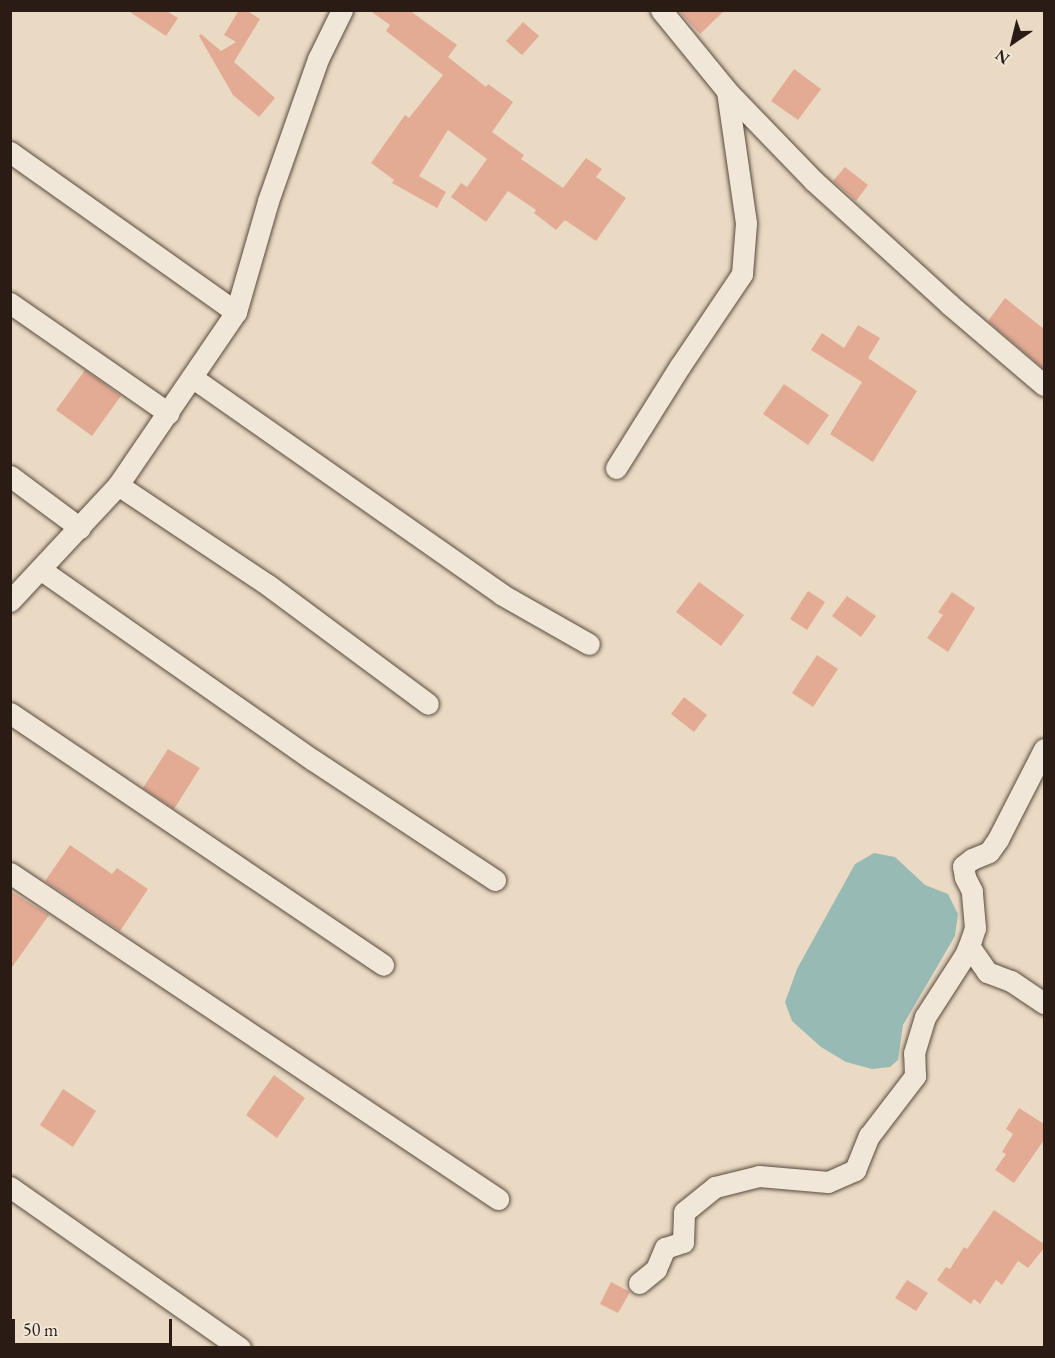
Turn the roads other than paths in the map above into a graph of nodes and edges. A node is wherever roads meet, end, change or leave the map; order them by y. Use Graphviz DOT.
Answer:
graph roads {
  1 [pos="342,10"];
  2 [pos="661,10"];
  3 [pos="727,91"];
  4 [pos="10,152"];
  5 [pos="10,303"];
  6 [pos="236,312"];
  7 [pos="194,378"];
  8 [pos="1044,386"];
  9 [pos="168,413"];
  10 [pos="615,468"];
  11 [pos="10,476"];
  12 [pos="118,485"];
  13 [pos="80,528"];
  14 [pos="40,569"];
  15 [pos="10,601"];
  16 [pos="589,644"];
  17 [pos="428,704"];
  18 [pos="10,713"];
  19 [pos="1044,749"];
  20 [pos="10,873"];
  21 [pos="495,880"];
  22 [pos="969,946"];
  23 [pos="383,965"];
  24 [pos="1044,1002"];
  25 [pos="10,1187"];
  26 [pos="498,1199"];
  27 [pos="639,1283"];
  28 [pos="240,1347"];
  1 -- 6 [label="street"];
  2 -- 3 [label="street"];
  3 -- 8 [label="street"];
  3 -- 10 [label="street"];
  4 -- 6 [label="street"];
  5 -- 9 [label="street"];
  6 -- 7 [label="street"];
  7 -- 9 [label="street"];
  7 -- 16 [label="street"];
  9 -- 12 [label="street"];
  11 -- 13 [label="street"];
  12 -- 13 [label="street"];
  12 -- 17 [label="street"];
  13 -- 14 [label="street"];
  14 -- 15 [label="street"];
  14 -- 21 [label="street"];
  18 -- 23 [label="street"];
  19 -- 22 [label="street"];
  20 -- 26 [label="street"];
  22 -- 24 [label="street"];
  22 -- 27 [label="street"];
  25 -- 28 [label="street"];
}
